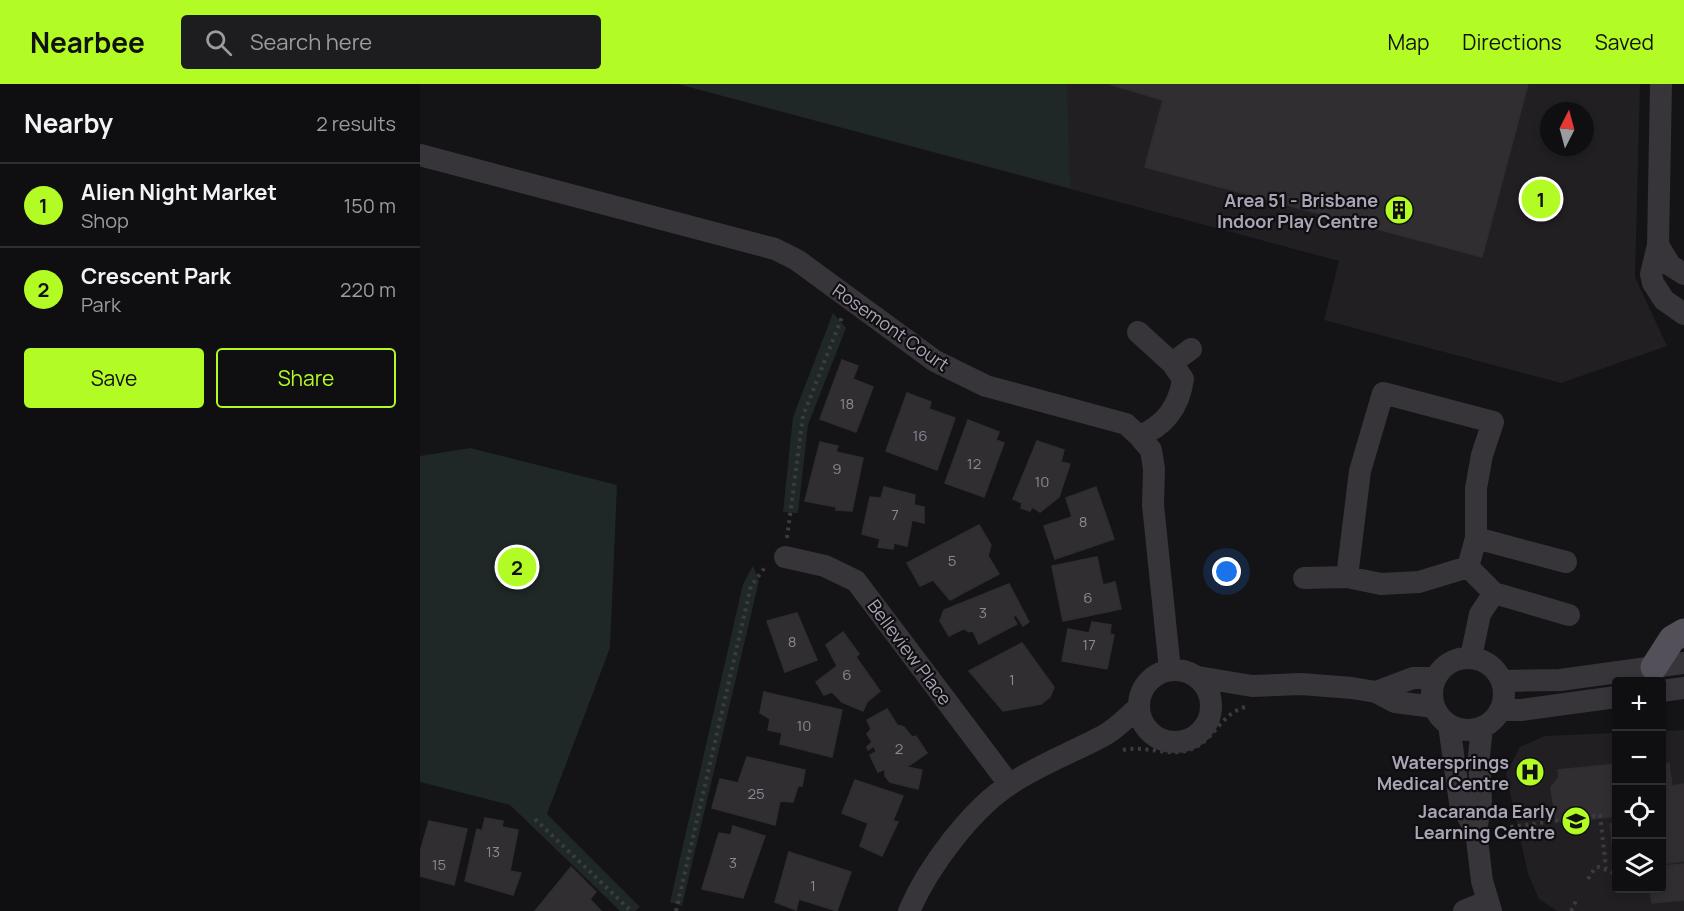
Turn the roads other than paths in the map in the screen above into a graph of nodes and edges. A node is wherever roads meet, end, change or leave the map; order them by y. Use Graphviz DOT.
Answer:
graph roads {
  1 [pos="1661,84"];
  2 [pos="420,155"];
  3 [pos="1658,245"];
  4 [pos="1684,274"];
  5 [pos="1684,314"];
  6 [pos="1138,332"];
  7 [pos="1191,349"];
  8 [pos="1172,363"];
  9 [pos="1139,436"];
  10 [pos="1476,538"];
  11 [pos="785,557"];
  12 [pos="1566,562"];
  13 [pos="1468,567"];
  14 [pos="1347,577"];
  15 [pos="1304,578"];
  16 [pos="1494,593"];
  17 [pos="1569,615"];
  18 [pos="1684,632"];
  19 [pos="1471,657"];
  20 [pos="1684,663"];
  21 [pos="1170,670"];
  22 [pos="1198,677"];
  23 [pos="1659,677"];
  24 [pos="1661,677"];
  25 [pos="1435,678"];
  26 [pos="1612,679"];
  27 [pos="1502,681"];
  28 [pos="1666,682"];
  29 [pos="1684,688"];
  30 [pos="1376,692"];
  31 [pos="1252,695"];
  32 [pos="1612,698"];
  33 [pos="1139,707"];
  34 [pos="1434,707"];
  35 [pos="1500,710"];
  36 [pos="1211,713"];
  37 [pos="1449,725"];
  38 [pos="1482,727"];
  39 [pos="1151,732"];
  40 [pos="1109,744"];
  41 [pos="1009,784"];
  42 [pos="1476,831"];
  43 [pos="1489,906"];
  44 [pos="909,911"];
  45 [pos="1464,911"];
  1 -- 3 [label="street"];
  2 -- 9 [label="street, Rosemont Court"];
  3 -- 4 [label="street"];
  3 -- 5 [label="street"];
  6 -- 8 [label="street"];
  7 -- 8 [label="street"];
  8 -- 9 [label="street"];
  9 -- 21 [label="street"];
  10 -- 12 [label="street"];
  10 -- 13 [label="street"];
  10 -- 14 [label="street"];
  11 -- 41 [label="street, Belleview Place"];
  13 -- 14 [label="street"];
  13 -- 16 [label="street"];
  14 -- 15 [label="street"];
  16 -- 17 [label="street"];
  16 -- 19 [label="street"];
  18 -- 23 [label="main road"];
  19 -- 25 [label="street"];
  19 -- 27 [label="street"];
  20 -- 24 [label="street"];
  21 -- 22 [label="street"];
  21 -- 33 [label="street"];
  22 -- 31 [label="street"];
  22 -- 36 [label="street"];
  25 -- 30 [label="street"];
  25 -- 34 [label="street"];
  26 -- 27 [label="street"];
  27 -- 35 [label="street"];
  28 -- 29 [label="street"];
  30 -- 31 [label="street"];
  30 -- 34 [label="street"];
  31 -- 36 [label="street"];
  32 -- 35 [label="street"];
  33 -- 39 [label="street"];
  33 -- 40 [label="street"];
  34 -- 37 [label="street"];
  35 -- 38 [label="street"];
  36 -- 39 [label="street"];
  37 -- 38 [label="street"];
  37 -- 42 [label="street"];
  38 -- 42 [label="street"];
  39 -- 40 [label="street"];
  40 -- 41 [label="street"];
  41 -- 44 [label="street"];
  42 -- 43 [label="street"];
  43 -- 45 [label="street"];
}
